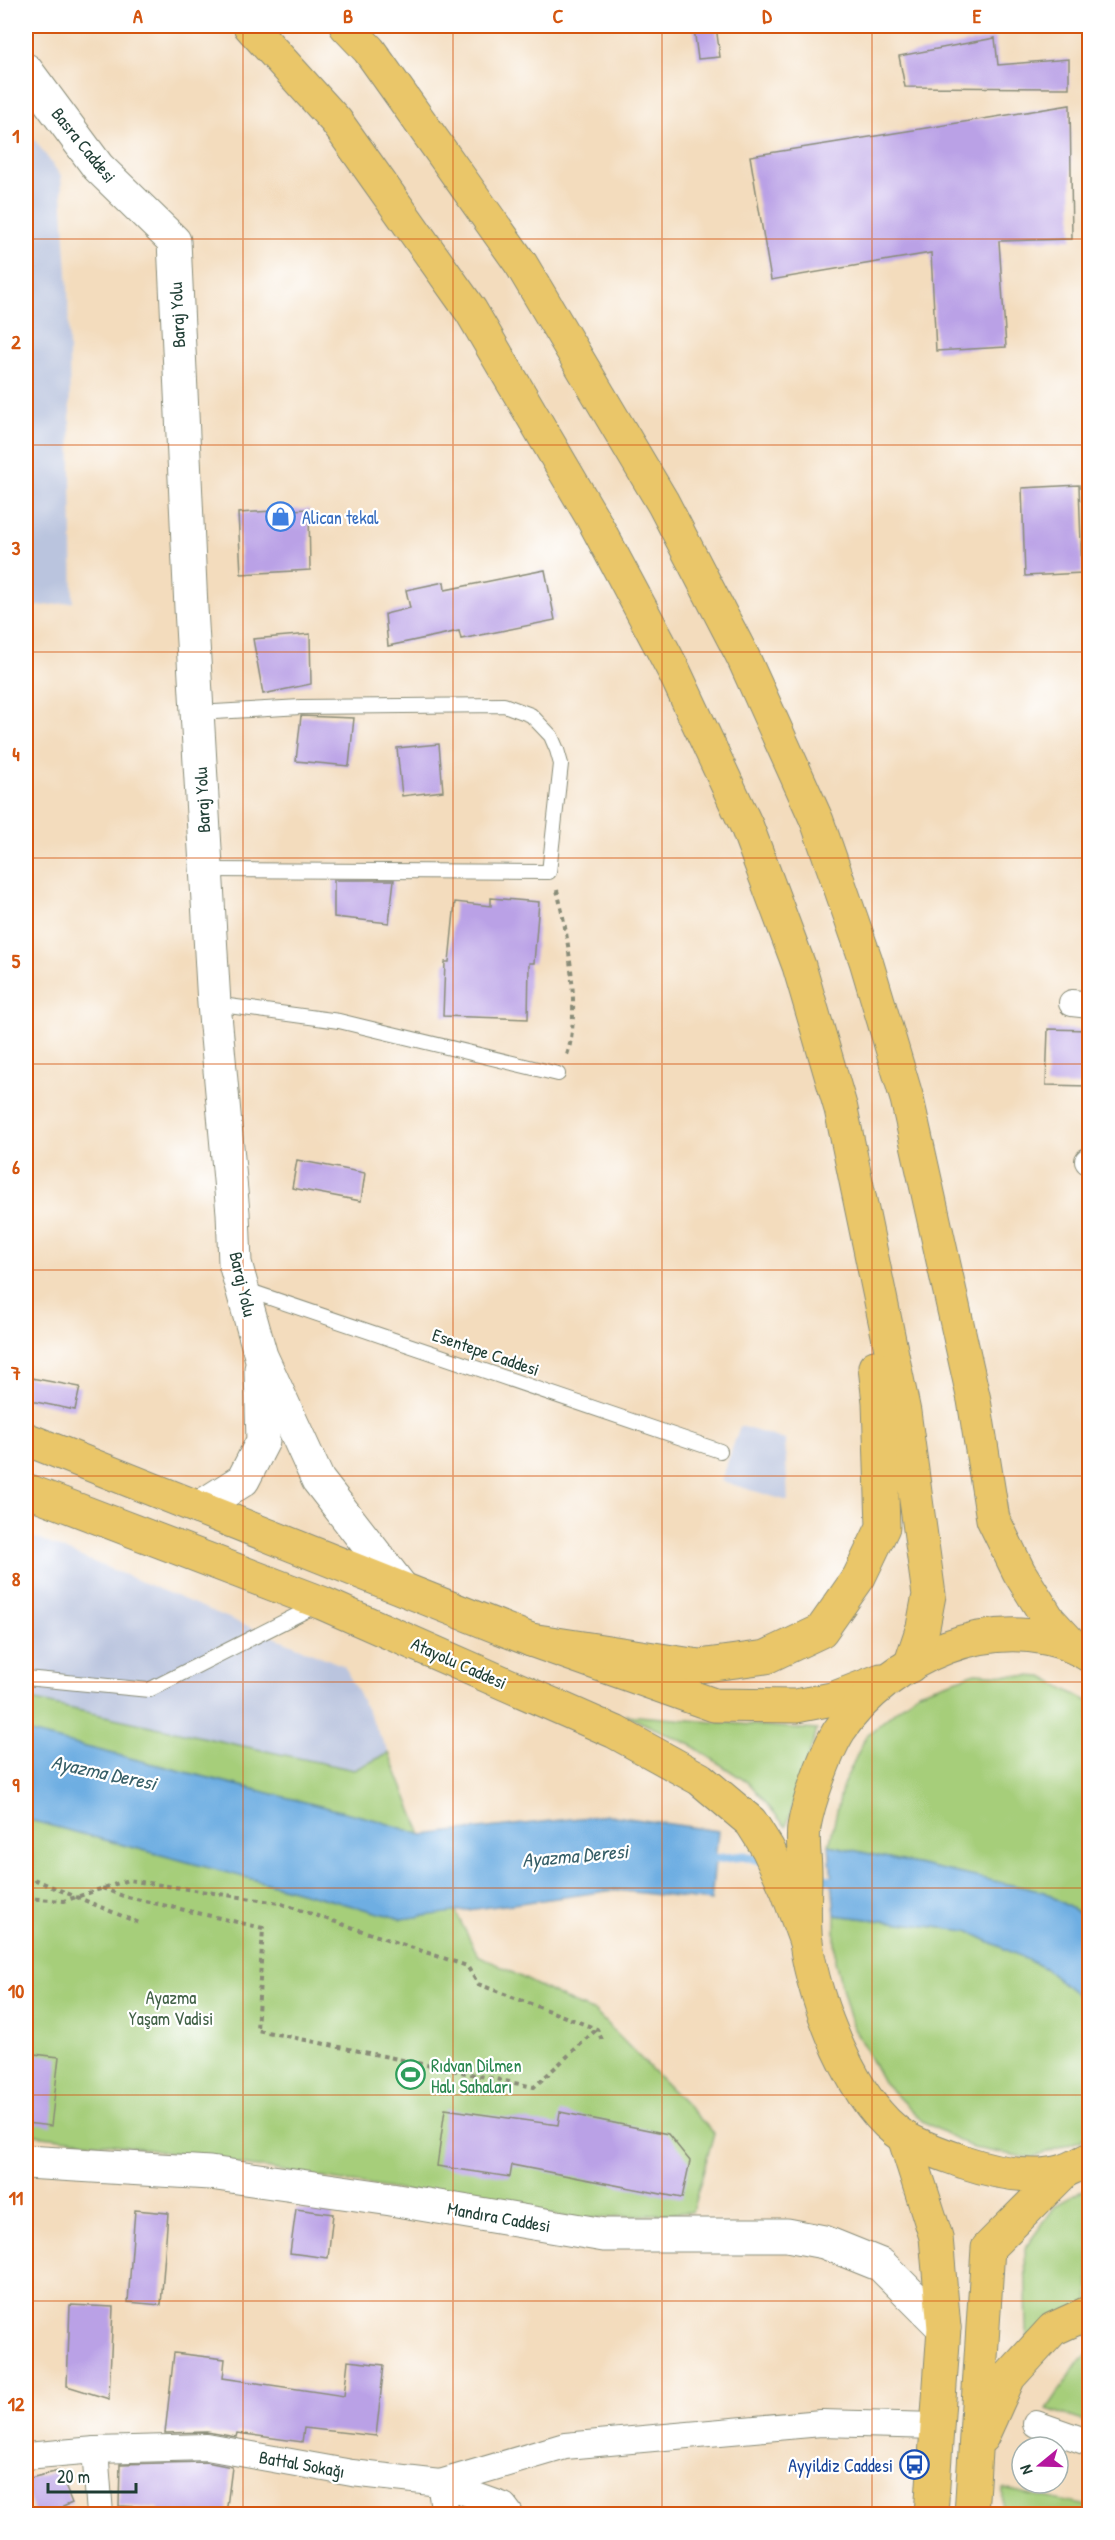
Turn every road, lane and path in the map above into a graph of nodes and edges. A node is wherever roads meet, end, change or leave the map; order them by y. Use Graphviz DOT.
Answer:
graph roads {
  1 [pos="250,26"];
  2 [pos="346,26"];
  3 [pos="26,70"];
  4 [pos="174,241"];
  5 [pos="197,713"];
  6 [pos="206,870"];
  7 [pos="549,872"];
  8 [pos="214,1004"];
  9 [pos="558,1074"];
  10 [pos="841,1109"];
  11 [pos="242,1288"];
  12 [pos="261,1356"];
  13 [pos="26,1439"];
  14 [pos="720,1451"];
  15 [pos="26,1490"];
  16 [pos="199,1508"];
  17 [pos="401,1587"];
  18 [pos="322,1603"];
  19 [pos="531,1640"];
  20 [pos="1081,1651"];
  21 [pos="901,1671"];
  22 [pos="26,1678"];
  23 [pos="26,1876"];
  24 [pos="102,1888"];
  25 [pos="76,1897"];
  26 [pos="26,1898"];
  27 [pos="138,1923"];
  28 [pos="806,1942"];
  29 [pos="597,2029"];
  30 [pos="603,2042"];
  31 [pos="904,2137"];
  32 [pos="26,2162"];
  33 [pos="1077,2165"];
  34 [pos="1089,2312"];
  35 [pos="944,2328"];
  36 [pos="1036,2424"];
  37 [pos="937,2426"];
  38 [pos="1089,2443"];
  39 [pos="95,2450"];
  40 [pos="974,2454"];
  41 [pos="26,2456"];
  42 [pos="440,2483"];
  43 [pos="507,2510"];
  44 [pos="100,2514"];
  45 [pos="445,2514"];
  46 [pos="931,2514"];
  47 [pos="971,2514"];
  1 -- 10 [label="main road"];
  2 -- 20 [label="main road"];
  3 -- 4 [label="street, Basra Caddesi"];
  4 -- 5 [label="street, Baraj Yolu"];
  5 -- 6 [label="street, Baraj Yolu"];
  5 -- 7 [label="lane"];
  6 -- 7 [label="lane"];
  6 -- 8 [label="street, Baraj Yolu"];
  7 -- 9 [label="path"];
  8 -- 9 [label="lane"];
  8 -- 11 [label="street, Baraj Yolu"];
  10 -- 19 [label="main road"];
  10 -- 21 [label="main road"];
  11 -- 12 [label="street, Baraj Yolu"];
  11 -- 14 [label="lane, Esentepe Caddesi"];
  12 -- 16 [label="street, Baraj Yolu"];
  12 -- 17 [label="street, Baraj Yolu"];
  13 -- 16 [label="main road"];
  15 -- 18 [label="main road, Atayolu Caddesi"];
  16 -- 17 [label="main road"];
  17 -- 19 [label="main road"];
  18 -- 22 [label="lane"];
  18 -- 28 [label="main road, Atayolu Caddesi"];
  19 -- 21 [label="main road"];
  20 -- 21 [label="main road"];
  21 -- 28 [label="main road"];
  23 -- 25 [label="path"];
  24 -- 25 [label="path"];
  24 -- 29 [label="path"];
  24 -- 29 [label="path"];
  25 -- 26 [label="path"];
  25 -- 27 [label="path"];
  28 -- 31 [label="main road"];
  29 -- 30 [label="path"];
  31 -- 33 [label="main road"];
  31 -- 35 [label="main road"];
  32 -- 35 [label="street, Mandıra Caddesi"];
  33 -- 40 [label="main road"];
  34 -- 40 [label="main road"];
  35 -- 37 [label="main road"];
  36 -- 38 [label="street"];
  37 -- 42 [label="street"];
  37 -- 46 [label="main road"];
  39 -- 41 [label="street, Battal Sokağı"];
  39 -- 42 [label="street, Battal Sokağı"];
  39 -- 44 [label="street"];
  40 -- 47 [label="main road"];
  42 -- 43 [label="street, Battal Sokağı"];
  42 -- 45 [label="street"];
}
